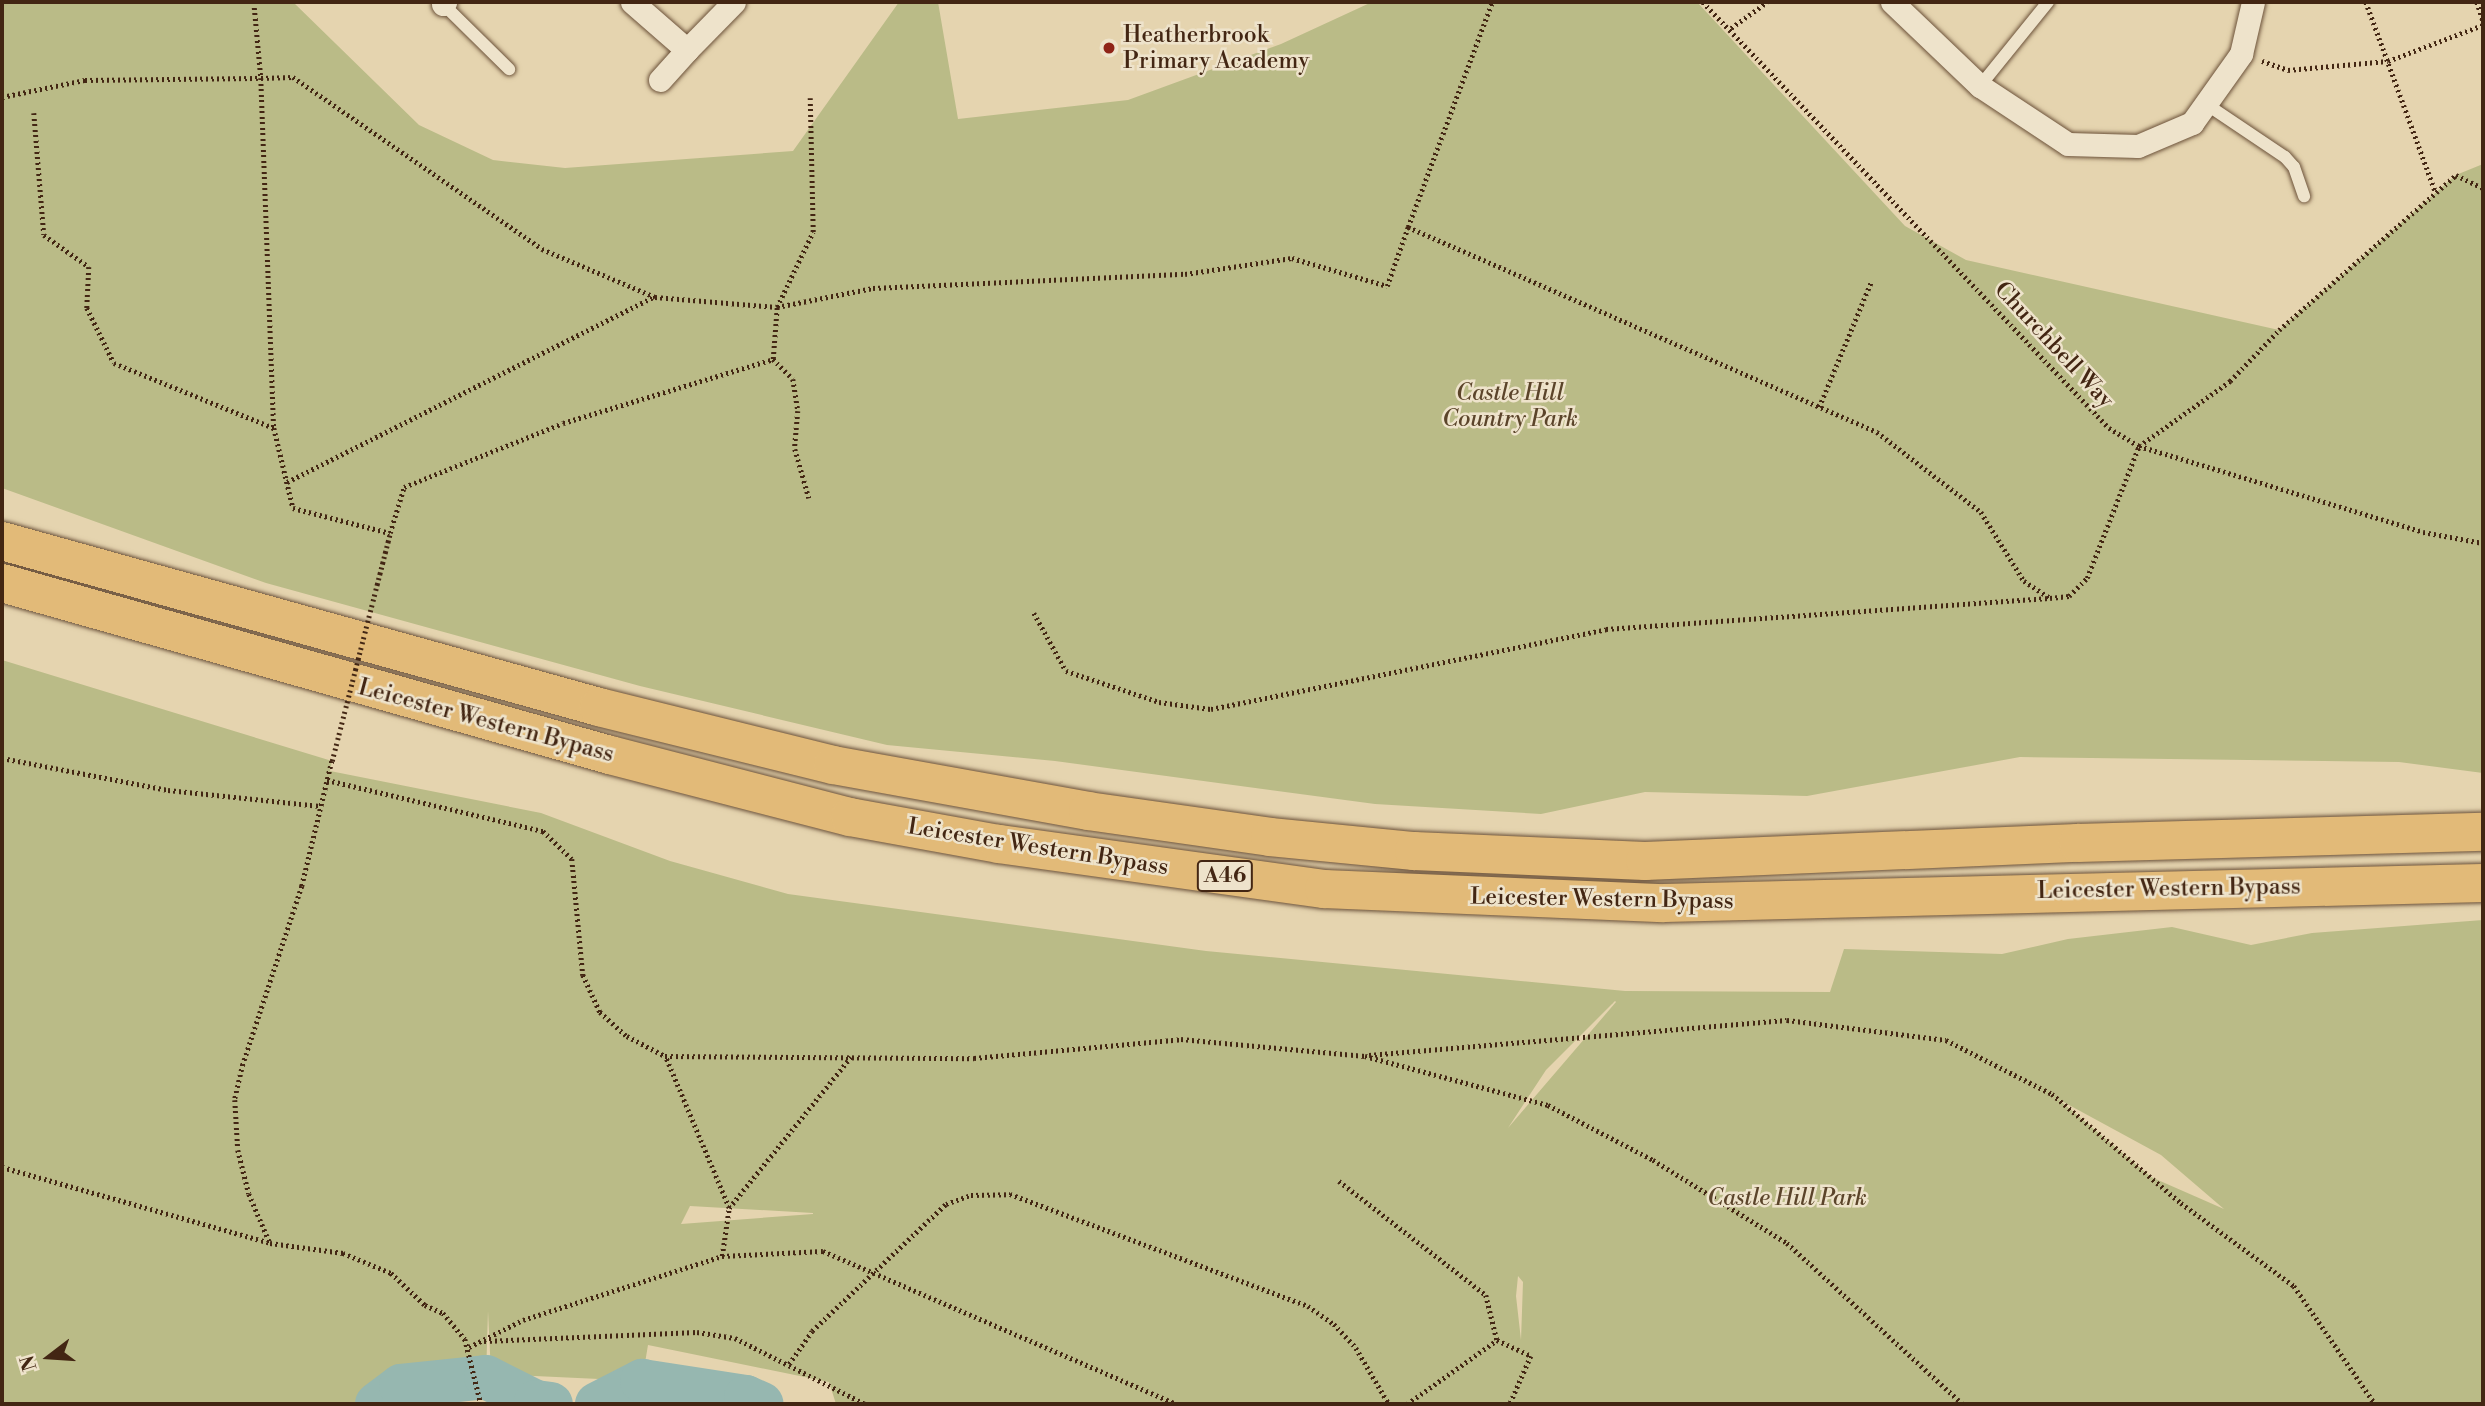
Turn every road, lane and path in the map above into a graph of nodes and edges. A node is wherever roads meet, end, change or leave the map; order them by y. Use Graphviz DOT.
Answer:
graph roads {
  1 [pos="254,2"];
  2 [pos="632,2"];
  3 [pos="734,2"];
  4 [pos="1492,2"];
  5 [pos="1703,2"];
  6 [pos="1768,2"];
  7 [pos="1892,2"];
  8 [pos="2048,2"];
  9 [pos="2253,2"];
  10 [pos="2366,2"];
  11 [pos="2477,2"];
  12 [pos="444,3"];
  13 [pos="2483,22"];
  14 [pos="1731,28"];
  15 [pos="687,50"];
  16 [pos="2241,54"];
  17 [pos="2388,61"];
  18 [pos="509,69"];
  19 [pos="261,78"];
  20 [pos="660,80"];
  21 [pos="1980,86"];
  22 [pos="2,97"];
  23 [pos="810,98"];
  24 [pos="2206,104"];
  25 [pos="34,113"];
  26 [pos="2483,188"];
  27 [pos="2436,193"];
  28 [pos="2304,196"];
  29 [pos="1408,227"];
  30 [pos="1871,282"];
  31 [pos="654,297"];
  32 [pos="778,307"];
  33 [pos="773,359"];
  34 [pos="1819,407"];
  35 [pos="274,428"];
  36 [pos="2139,446"];
  37 [pos="287,482"];
  38 [pos="809,498"];
  39 [pos="390,533"];
  40 [pos="2,541"];
  41 [pos="2483,543"];
  42 [pos="2,583"];
  43 [pos="2050,598"];
  44 [pos="1034,614"];
  45 [pos="2,758"];
  46 [pos="327,780"];
  47 [pos="320,806"];
  48 [pos="2483,832"];
  49 [pos="2483,883"];
  50 [pos="665,1056"];
  51 [pos="1365,1056"];
  52 [pos="852,1057"];
  53 [pos="2,1167"];
  54 [pos="1339,1181"];
  55 [pos="729,1208"];
  56 [pos="270,1243"];
  57 [pos="722,1256"];
  58 [pos="872,1273"];
  59 [pos="1497,1340"];
  60 [pos="481,1341"];
  61 [pos="469,1347"];
  62 [pos="789,1364"];
  63 [pos="481,1404"];
  64 [pos="865,1404"];
  65 [pos="1177,1404"];
  66 [pos="1389,1404"];
  67 [pos="1407,1404"];
  68 [pos="1510,1404"];
  69 [pos="1962,1404"];
  70 [pos="2375,1404"];
  1 -- 19 [label="path"];
  2 -- 15 [label="street"];
  3 -- 15 [label="street"];
  4 -- 29 [label="path"];
  5 -- 14 [label="path, Churchbell Way"];
  6 -- 14 [label="path"];
  7 -- 21 [label="street"];
  8 -- 21 [label="lane"];
  9 -- 16 [label="street"];
  10 -- 17 [label="path"];
  11 -- 13 [label="path"];
  12 -- 18 [label="lane"];
  13 -- 17 [label="path"];
  14 -- 36 [label="path, Churchbell Way"];
  15 -- 20 [label="street"];
  16 -- 17 [label="path"];
  16 -- 24 [label="street"];
  17 -- 27 [label="path"];
  19 -- 22 [label="path"];
  19 -- 31 [label="path"];
  19 -- 35 [label="path"];
  21 -- 24 [label="street"];
  23 -- 32 [label="path"];
  24 -- 28 [label="lane"];
  25 -- 35 [label="path"];
  26 -- 27 [label="path"];
  27 -- 36 [label="path"];
  29 -- 32 [label="path"];
  29 -- 34 [label="path"];
  30 -- 34 [label="path"];
  31 -- 32 [label="path"];
  31 -- 37 [label="path"];
  32 -- 33 [label="path"];
  33 -- 38 [label="path"];
  33 -- 39 [label="path"];
  34 -- 43 [label="path"];
  35 -- 37 [label="path"];
  36 -- 41 [label="path, Churchbell Way"];
  36 -- 43 [label="path"];
  37 -- 39 [label="path"];
  39 -- 46 [label="path, bridge"];
  40 -- 48 [label="highway, Leicester Western Bypass / A46"];
  42 -- 49 [label="highway, Leicester Western Bypass / A46"];
  43 -- 44 [label="path"];
  45 -- 47 [label="path"];
  46 -- 47 [label="path"];
  46 -- 50 [label="path"];
  47 -- 56 [label="path"];
  50 -- 52 [label="path"];
  50 -- 55 [label="path"];
  51 -- 52 [label="path"];
  51 -- 69 [label="path"];
  51 -- 70 [label="path"];
  52 -- 55 [label="path"];
  53 -- 56 [label="path"];
  54 -- 59 [label="path"];
  55 -- 57 [label="path"];
  56 -- 61 [label="path"];
  57 -- 58 [label="path"];
  57 -- 60 [label="path"];
  58 -- 62 [label="path"];
  58 -- 65 [label="path"];
  58 -- 66 [label="path"];
  59 -- 67 [label="path"];
  59 -- 68 [label="path"];
  60 -- 61 [label="path"];
  60 -- 62 [label="path"];
  61 -- 63 [label="path"];
  62 -- 64 [label="path"];
}
